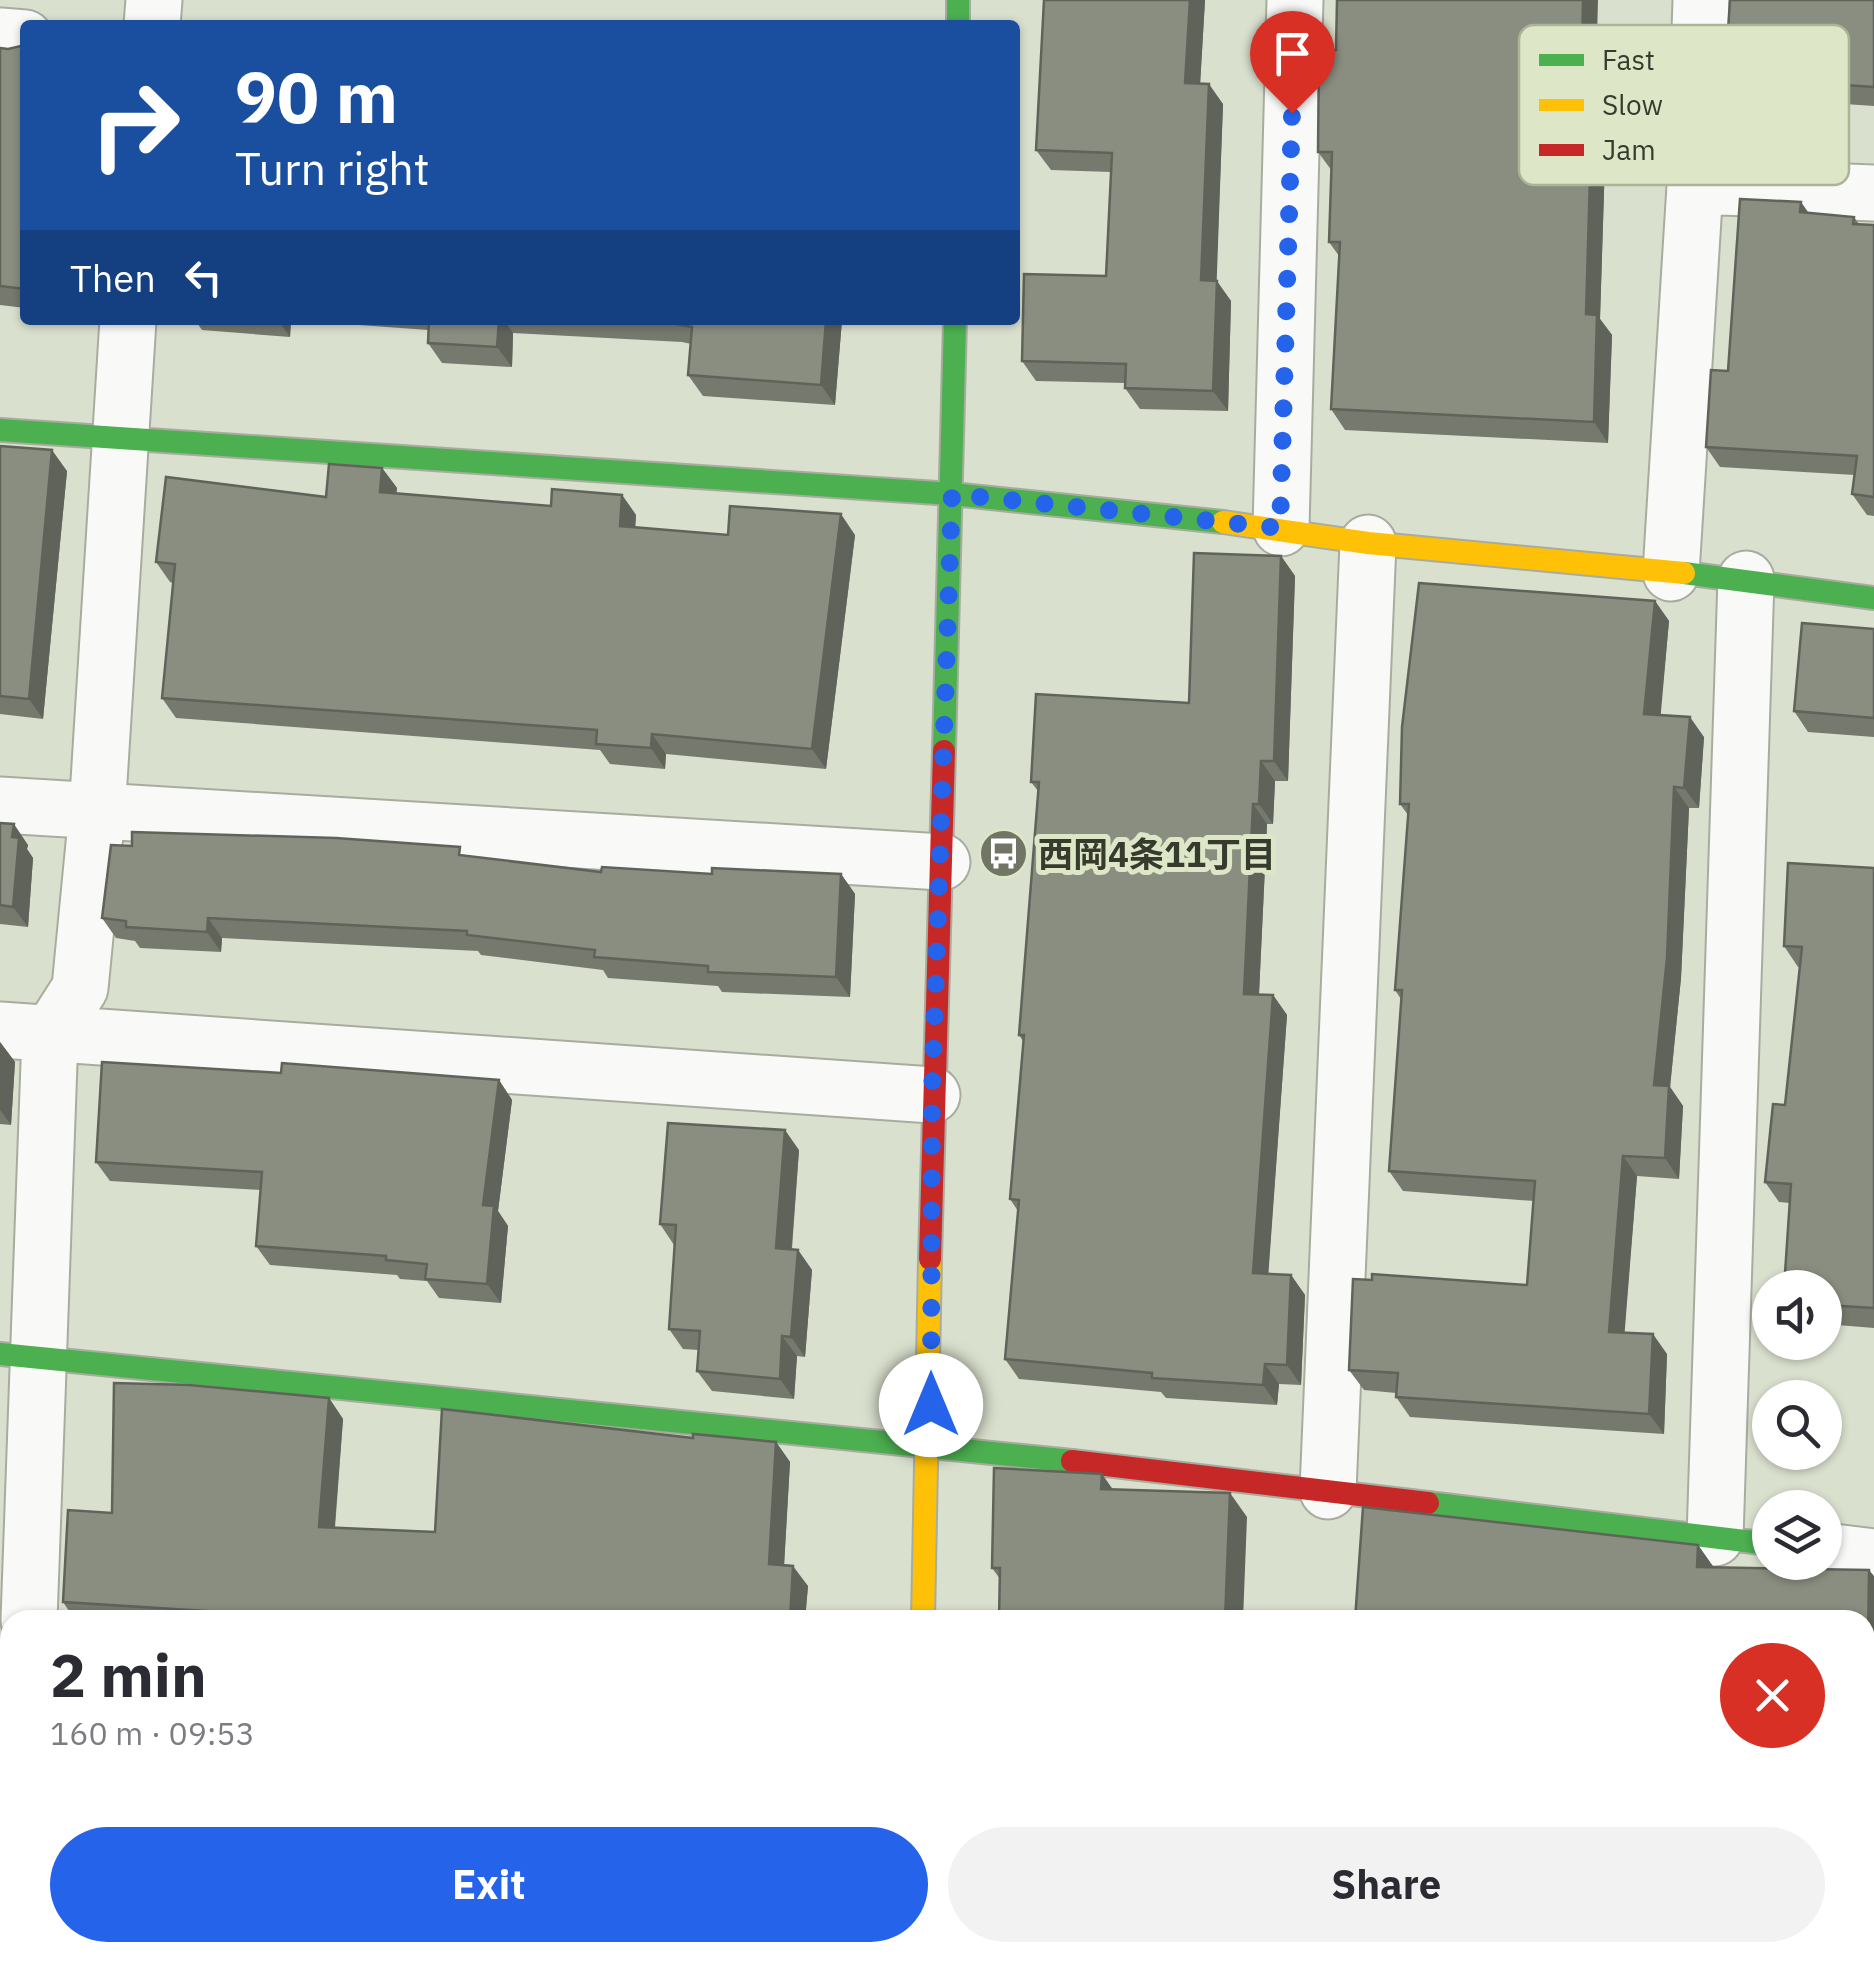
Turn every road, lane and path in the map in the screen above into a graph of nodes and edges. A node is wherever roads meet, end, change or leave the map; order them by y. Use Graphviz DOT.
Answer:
graph roads {
  1 [pos="1295,0"];
  2 [pos="1701,0"];
  3 [pos="1700,25"];
  4 [pos="1695,186"];
  5 [pos="1874,194"];
  6 [pos="128,325"];
  7 [pos="955,325"];
  8 [pos="0,430"];
  9 [pos="119,438"];
  10 [pos="952,494"];
  11 [pos="1280,528"];
  12 [pos="1368,543"];
  13 [pos="1672,573"];
  14 [pos="1746,579"];
  15 [pos="1874,598"];
  16 [pos="0,805"];
  17 [pos="97,813"];
  18 [pos="942,862"];
  19 [pos="25,1032"];
  20 [pos="932,1094"];
  21 [pos="20,1356"];
  22 [pos="931,1444"];
  23 [pos="1328,1491"];
  24 [pos="1715,1538"];
  25 [pos="1752,1542"];
  26 [pos="1842,1553"];
  27 [pos="1874,1556"];
  28 [pos="29,1610"];
  29 [pos="923,1610"];
  1 -- 11 [label="street"];
  2 -- 3 [label="street"];
  4 -- 5 [label="street"];
  4 -- 13 [label="street"];
  6 -- 9 [label="street"];
  7 -- 10 [label="street"];
  8 -- 9 [label="street"];
  9 -- 10 [label="street"];
  9 -- 17 [label="street"];
  10 -- 11 [label="street"];
  10 -- 18 [label="street"];
  11 -- 12 [label="street"];
  12 -- 13 [label="street"];
  12 -- 23 [label="street"];
  13 -- 14 [label="street"];
  14 -- 15 [label="street"];
  14 -- 24 [label="street"];
  16 -- 17 [label="street"];
  17 -- 18 [label="street"];
  17 -- 19 [label="street"];
  18 -- 20 [label="street"];
  19 -- 20 [label="street"];
  19 -- 21 [label="street"];
  20 -- 22 [label="street"];
  21 -- 22 [label="street"];
  21 -- 28 [label="street"];
  22 -- 23 [label="street"];
  22 -- 29 [label="street"];
  23 -- 24 [label="street"];
  24 -- 25 [label="street"];
  26 -- 27 [label="street"];
}
